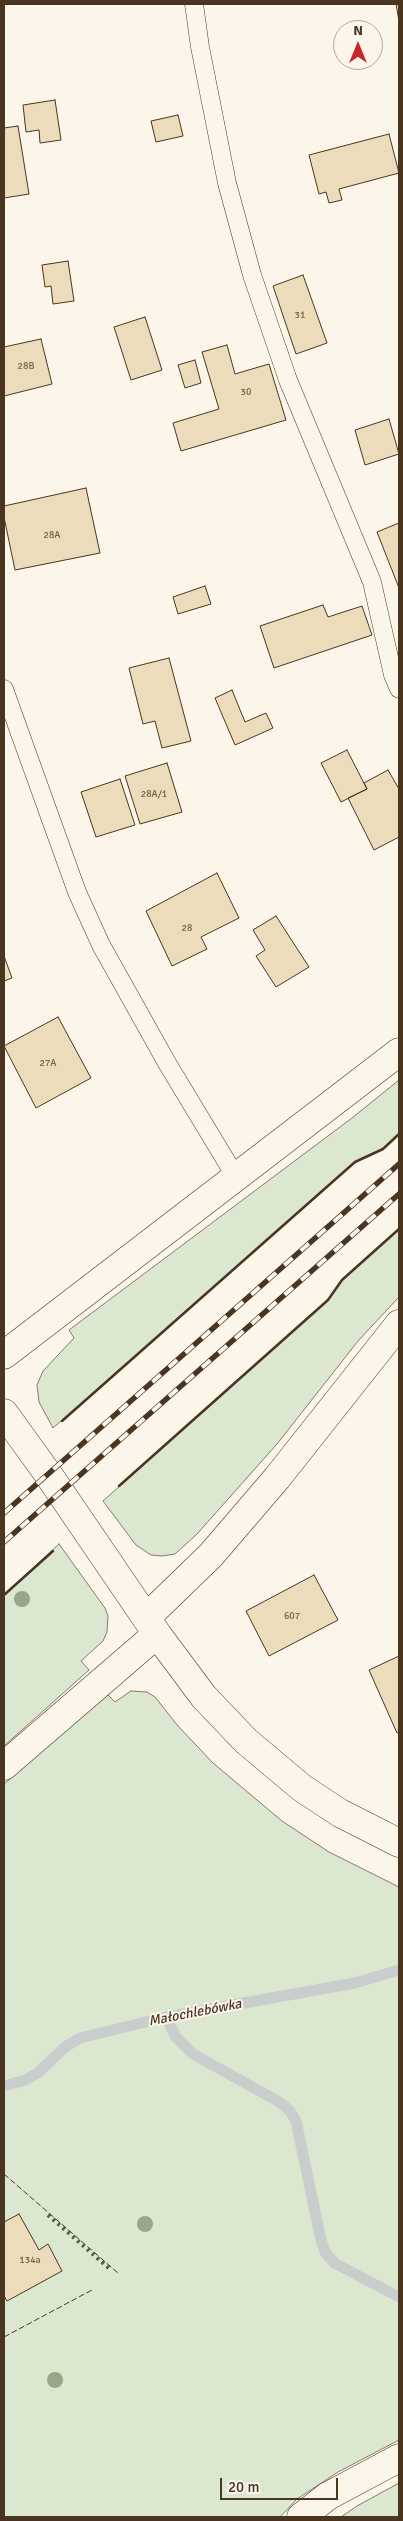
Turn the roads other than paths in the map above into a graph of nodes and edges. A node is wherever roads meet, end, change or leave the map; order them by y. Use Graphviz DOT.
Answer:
graph roads {
  1 [pos="194,4"];
  2 [pos="4,689"];
  3 [pos="399,690"];
  4 [pos="399,1052"];
  5 [pos="237,1179"];
  6 [pos="399,1324"];
  7 [pos="4,1355"];
  8 [pos="4,1412"];
  9 [pos="151,1626"];
  10 [pos="4,1766"];
  11 [pos="399,1843"];
  12 [pos="399,2458"];
  13 [pos="301,2517"];
  1 -- 3 [label="lane"];
  2 -- 5 [label="lane"];
  4 -- 5 [label="street"];
  5 -- 7 [label="street"];
  6 -- 9 [label="street"];
  8 -- 9 [label="street"];
  9 -- 10 [label="street"];
  9 -- 11 [label="street"];
  12 -- 13 [label="street"];
}
